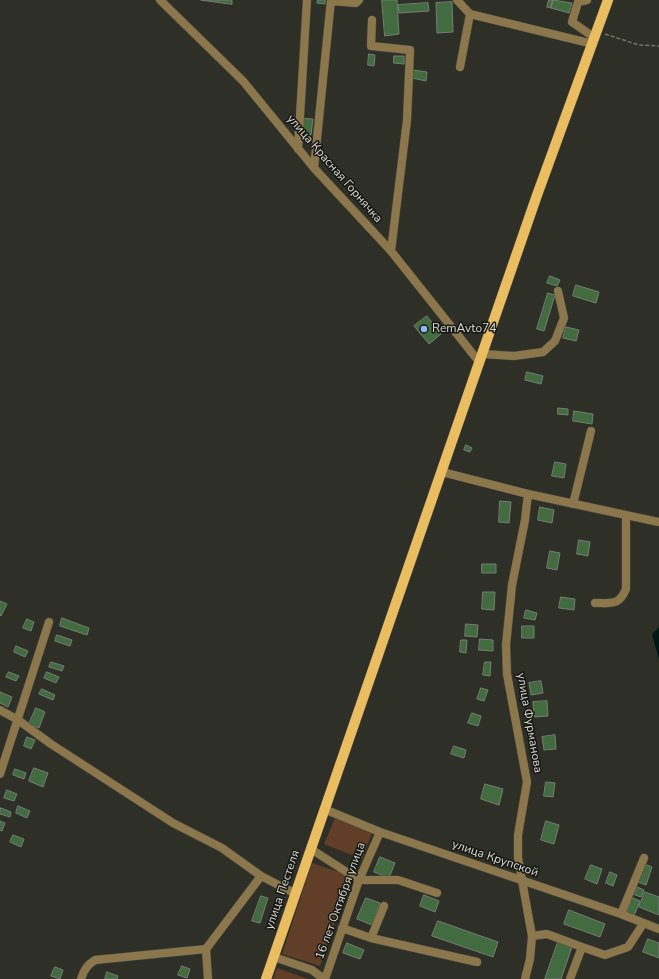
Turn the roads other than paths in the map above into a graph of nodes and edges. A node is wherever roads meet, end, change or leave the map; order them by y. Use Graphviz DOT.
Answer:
graph roads {
  1 [pos="160,0"];
  2 [pos="307,0"];
  3 [pos="331,0"];
  4 [pos="359,0"];
  5 [pos="456,0"];
  6 [pos="587,0"];
  7 [pos="608,0"];
  8 [pos="470,14"];
  9 [pos="372,20"];
  10 [pos="595,38"];
  11 [pos="460,67"];
  12 [pos="298,149"];
  13 [pos="314,168"];
  14 [pos="391,251"];
  15 [pos="558,291"];
  16 [pos="481,359"];
  17 [pos="591,431"];
  18 [pos="442,472"];
  19 [pos="528,494"];
  20 [pos="573,504"];
  21 [pos="626,515"];
  22 [pos="659,522"];
  23 [pos="595,603"];
  24 [pos="48,622"];
  25 [pos="0,710"];
  26 [pos="18,720"];
  27 [pos="0,774"];
  28 [pos="324,809"];
  29 [pos="380,832"];
  30 [pos="311,849"];
  31 [pos="644,858"];
  32 [pos="261,876"];
  33 [pos="359,880"];
  34 [pos="523,882"];
  35 [pos="437,893"];
  36 [pos="296,894"];
  37 [pos="384,906"];
  38 [pos="621,914"];
  39 [pos="643,924"];
  40 [pos="342,928"];
  41 [pos="659,929"];
  42 [pos="532,936"];
  43 [pos="371,938"];
  44 [pos="582,947"];
  45 [pos="206,949"];
  46 [pos="274,957"];
  47 [pos="477,962"];
  48 [pos="81,979"];
  49 [pos="208,979"];
  50 [pos="266,979"];
  51 [pos="325,979"];
  52 [pos="525,979"];
  53 [pos="570,979"];
  1 -- 12 [label="street, улица Красная Горнячка"];
  2 -- 12 [label="street"];
  3 -- 4 [label="street"];
  3 -- 13 [label="street"];
  5 -- 8 [label="street"];
  6 -- 10 [label="street"];
  7 -- 10 [label="main road, улица Пестеля"];
  8 -- 10 [label="street"];
  8 -- 11 [label="street"];
  9 -- 14 [label="street"];
  10 -- 16 [label="main road, улица Пестеля"];
  12 -- 13 [label="street, улица Красная Горнячка"];
  13 -- 14 [label="street, улица Красная Горнячка"];
  14 -- 16 [label="street, улица Красная Горнячка"];
  15 -- 16 [label="street"];
  16 -- 18 [label="main road, улица Пестеля"];
  17 -- 20 [label="street"];
  18 -- 19 [label="street"];
  18 -- 28 [label="main road, улица Пестеля"];
  19 -- 20 [label="street"];
  19 -- 34 [label="street, улица Фурманова"];
  20 -- 21 [label="street"];
  21 -- 22 [label="street"];
  21 -- 23 [label="street"];
  24 -- 26 [label="street"];
  25 -- 26 [label="street"];
  26 -- 27 [label="street"];
  26 -- 32 [label="street"];
  28 -- 29 [label="street, улица Крупской"];
  28 -- 30 [label="main road, улица Пестеля"];
  29 -- 33 [label="street, 16 лет Октября улица"];
  29 -- 34 [label="street, улица Крупской"];
  30 -- 33 [label="street"];
  30 -- 36 [label="main road, улица Пестеля"];
  31 -- 38 [label="street"];
  32 -- 36 [label="street"];
  32 -- 45 [label="street"];
  33 -- 35 [label="street"];
  33 -- 40 [label="street, 16 лет Октября улица"];
  34 -- 38 [label="street, улица Крупской"];
  34 -- 42 [label="street, улица Фурманова"];
  36 -- 46 [label="main road, улица Пестеля"];
  37 -- 43 [label="street"];
  38 -- 39 [label="street, улица Крупской"];
  39 -- 41 [label="street, улица Крупской"];
  39 -- 44 [label="street"];
  40 -- 43 [label="street"];
  40 -- 51 [label="street, 16 лет Октября улица"];
  42 -- 44 [label="street"];
  42 -- 52 [label="street, улица Фурманова"];
  43 -- 47 [label="street"];
  44 -- 53 [label="street"];
  45 -- 48 [label="street"];
  45 -- 49 [label="street"];
  46 -- 50 [label="main road, улица Пестеля"];
  46 -- 51 [label="street"];
}
